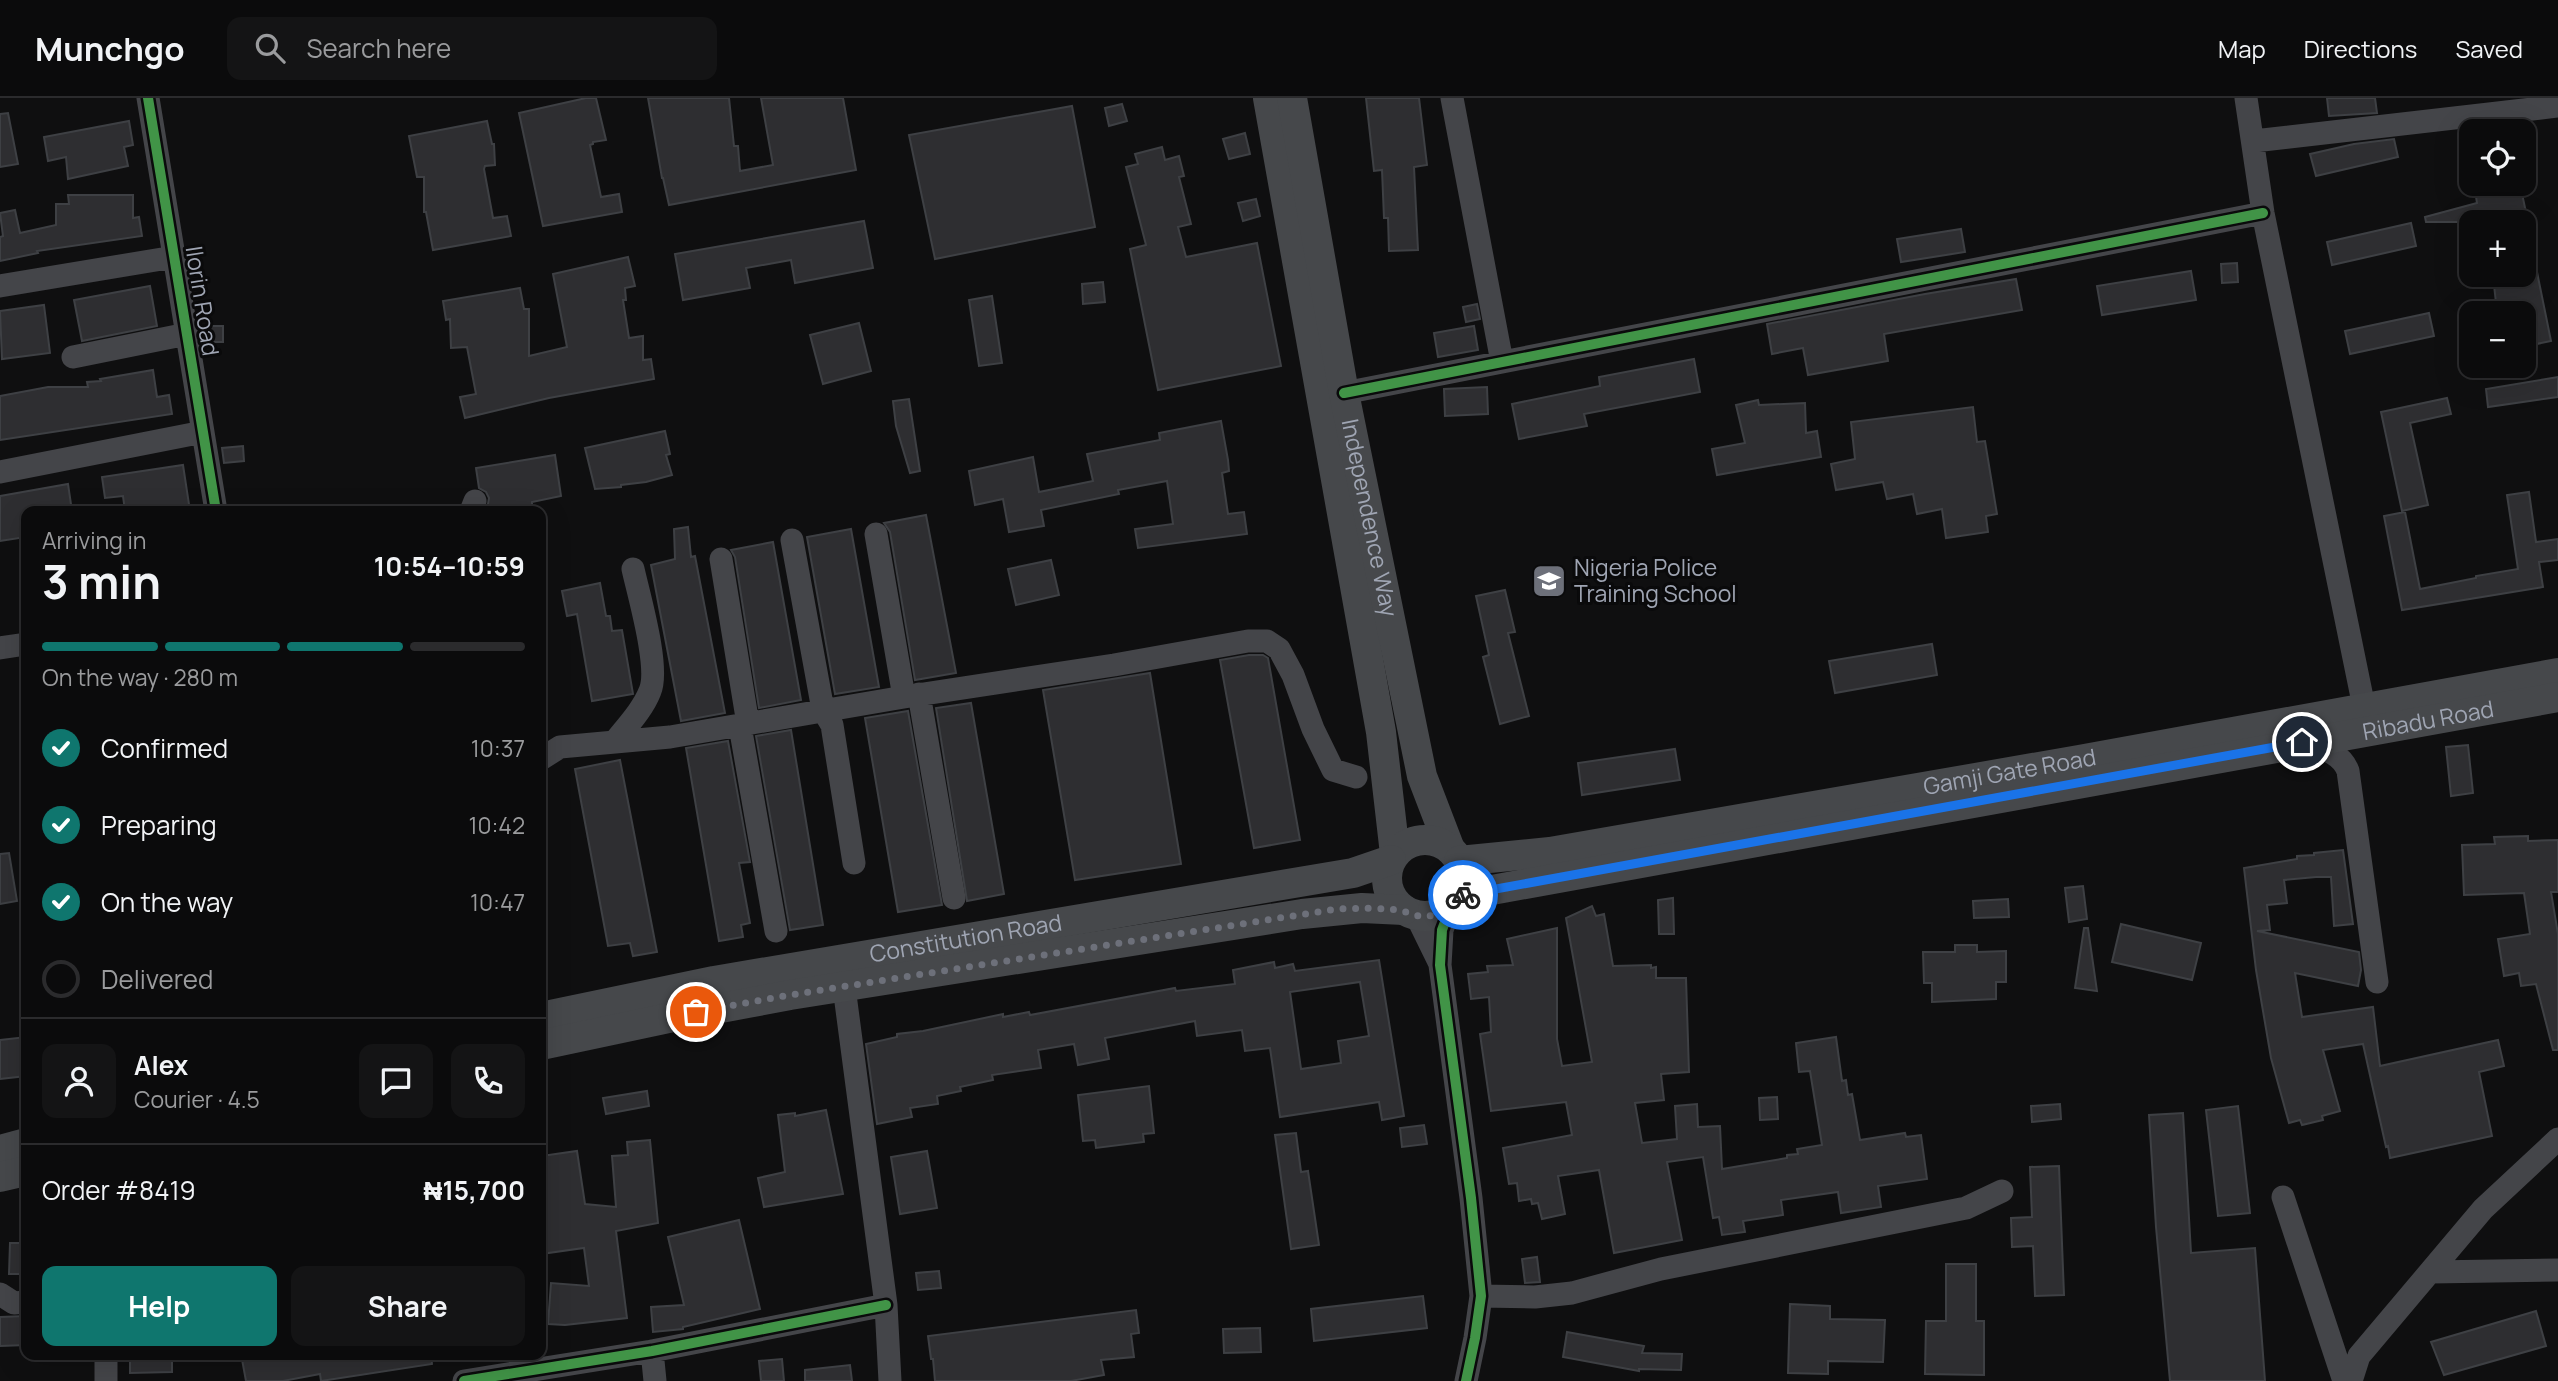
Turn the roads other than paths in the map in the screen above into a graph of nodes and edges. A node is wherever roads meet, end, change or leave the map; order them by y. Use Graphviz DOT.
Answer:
graph roads {
  1 [pos="148,98"];
  2 [pos="1268,98"];
  3 [pos="1292,98"];
  4 [pos="1452,98"];
  5 [pos="2246,98"];
  6 [pos="2558,106"];
  7 [pos="2254,141"];
  8 [pos="2263,214"];
  9 [pos="174,257"];
  10 [pos="0,286"];
  11 [pos="187,334"];
  12 [pos="73,357"];
  13 [pos="1502,362"];
  14 [pos="1344,393"];
  15 [pos="203,432"];
  16 [pos="0,472"];
  17 [pos="215,506"];
  18 [pos="876,534"];
  19 [pos="792,540"];
  20 [pos="721,559"];
  21 [pos="633,569"];
  22 [pos="21,645"];
  23 [pos="0,648"];
  24 [pos="2558,673"];
  25 [pos="912,696"];
  26 [pos="2558,696"];
  27 [pos="2364,707"];
  28 [pos="823,710"];
  29 [pos="744,725"];
  30 [pos="616,740"];
  31 [pos="2302,742"];
  32 [pos="546,756"];
  33 [pos="1356,777"];
  34 [pos="1455,855"];
  35 [pos="1393,857"];
  36 [pos="854,863"];
  37 [pos="954,898"];
  38 [pos="1455,901"];
  39 [pos="1410,913"];
  40 [pos="776,931"];
  41 [pos="1440,965"];
  42 [pos="2377,982"];
  43 [pos="844,987"];
  44 [pos="546,1016"];
  45 [pos="546,1044"];
  46 [pos="2558,1139"];
  47 [pos="21,1144"];
  48 [pos="0,1150"];
  49 [pos="21,1172"];
  50 [pos="0,1177"];
  51 [pos="2002,1191"];
  52 [pos="2283,1197"];
  53 [pos="2558,1270"];
  54 [pos="2431,1272"];
  55 [pos="0,1294"];
  56 [pos="1480,1296"];
  57 [pos="21,1302"];
  58 [pos="886,1305"];
  59 [pos="652,1351"];
  60 [pos="106,1360"];
  61 [pos="106,1381"];
  62 [pos="464,1381"];
  63 [pos="654,1381"];
  64 [pos="890,1381"];
  65 [pos="1466,1381"];
  66 [pos="2344,1381"];
  67 [pos="2351,1381"];
  1 -- 9 [label="street, Ilorin Road"];
  2 -- 35 [label="main road, Independence Way"];
  3 -- 14 [label="main road, Independence Way"];
  4 -- 13 [label="street"];
  5 -- 7 [label="street"];
  6 -- 7 [label="street"];
  7 -- 8 [label="street"];
  8 -- 13 [label="street"];
  8 -- 27 [label="street"];
  9 -- 10 [label="street"];
  9 -- 11 [label="street, Ilorin Road"];
  11 -- 12 [label="street"];
  11 -- 15 [label="street, Ilorin Road"];
  13 -- 14 [label="street"];
  14 -- 34 [label="main road, Independence Way"];
  15 -- 16 [label="street"];
  15 -- 17 [label="street, Ilorin Road"];
  18 -- 25 [label="street"];
  19 -- 28 [label="street"];
  20 -- 29 [label="street"];
  21 -- 30 [label="street"];
  22 -- 23 [label="street"];
  24 -- 27 [label="main road, Gamji Gate Road"];
  25 -- 28 [label="street"];
  25 -- 33 [label="street"];
  25 -- 37 [label="street"];
  26 -- 31 [label="main road, Ribadu Road"];
  27 -- 34 [label="main road, Gamji Gate Road"];
  28 -- 29 [label="street"];
  28 -- 36 [label="street"];
  29 -- 30 [label="street"];
  29 -- 40 [label="street"];
  30 -- 32 [label="street"];
  31 -- 38 [label="main road, Ribadu Road"];
  31 -- 42 [label="street"];
  34 -- 35 [label="main road"];
  34 -- 38 [label="main road"];
  35 -- 39 [label="main road"];
  35 -- 44 [label="main road, Constitution Road"];
  38 -- 39 [label="main road"];
  38 -- 41 [label="street"];
  39 -- 41 [label="street"];
  39 -- 43 [label="main road, Constitution Road"];
  41 -- 56 [label="street"];
  43 -- 45 [label="main road, Constitution Road"];
  43 -- 58 [label="street"];
  46 -- 54 [label="street"];
  47 -- 48 [label="main road"];
  49 -- 50 [label="main road"];
  51 -- 56 [label="street"];
  52 -- 66 [label="street"];
  53 -- 54 [label="street"];
  54 -- 67 [label="street"];
  55 -- 57 [label="street"];
  56 -- 65 [label="street"];
  58 -- 59 [label="street"];
  58 -- 64 [label="street"];
  59 -- 62 [label="street"];
  59 -- 63 [label="street"];
  60 -- 61 [label="street"];
}
